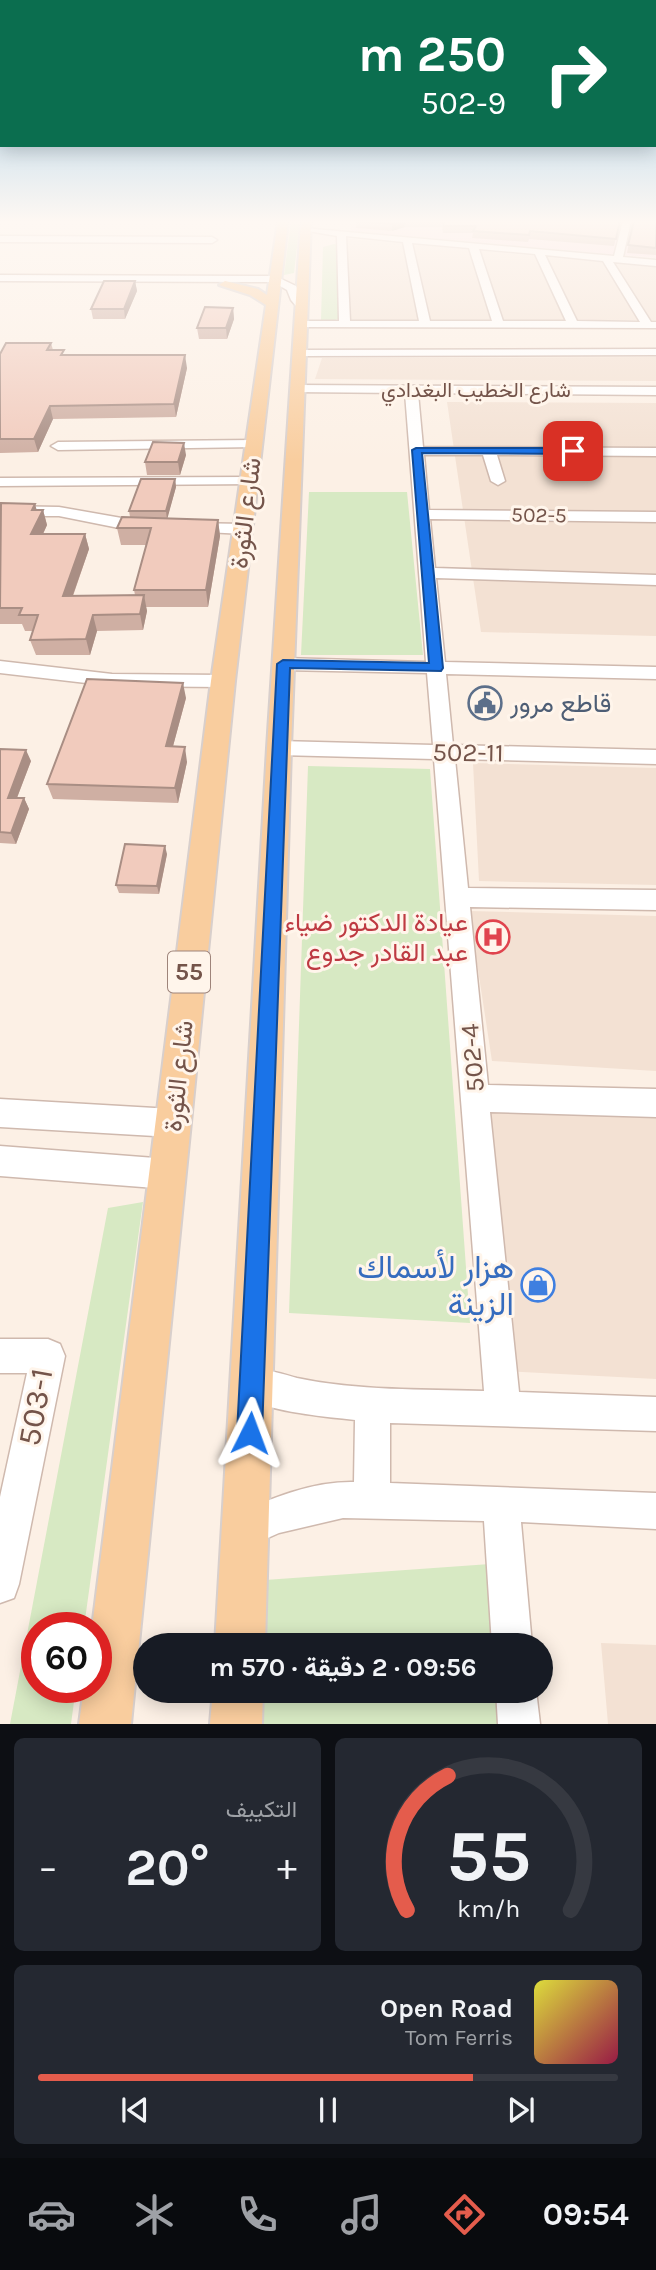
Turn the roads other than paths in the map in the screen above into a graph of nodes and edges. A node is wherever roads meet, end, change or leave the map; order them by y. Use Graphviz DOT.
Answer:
graph roads {
  1 [pos="289,301"];
  2 [pos="289,301"];
  3 [pos="292,301"];
  4 [pos="299,301"];
  5 [pos="339,301"];
  6 [pos="420,301"];
  7 [pos="491,301"];
  8 [pos="562,301"];
  9 [pos="636,301"];
  10 [pos="345,324"];
  11 [pos="425,324"];
  12 [pos="498,324"];
  13 [pos="573,324"];
  14 [pos="652,324"];
  15 [pos="656,352"];
  16 [pos="297,389"];
  17 [pos="411,390"];
  18 [pos="656,391"];
  19 [pos="254,444"];
  20 [pos="58,446"];
  21 [pos="416,450"];
  22 [pos="489,451"];
  23 [pos="656,452"];
  24 [pos="250,481"];
  25 [pos="498,481"];
  26 [pos="0,482"];
  27 [pos="0,511"];
  28 [pos="422,514"];
  29 [pos="656,517"];
  30 [pos="244,529"];
  31 [pos="428,573"];
  32 [pos="656,580"];
  33 [pos="283,664"];
  34 [pos="0,667"];
  35 [pos="436,668"];
  36 [pos="656,673"];
  37 [pos="223,681"];
  38 [pos="279,748"];
  39 [pos="444,752"];
  40 [pos="656,757"];
  41 [pos="457,897"];
  42 [pos="656,901"];
  43 [pos="476,1098"];
  44 [pos="656,1103"];
  45 [pos="0,1113"];
  46 [pos="172,1123"];
  47 [pos="0,1161"];
  48 [pos="168,1174"];
  49 [pos="0,1356"];
  50 [pos="252,1385"];
  51 [pos="372,1405"];
  52 [pos="503,1408"];
  53 [pos="656,1414"];
  54 [pos="372,1502"];
  55 [pos="501,1503"];
  56 [pos="656,1511"];
  57 [pos="245,1529"];
  58 [pos="0,1584"];
  59 [pos="241,1633"];
  60 [pos="511,1633"];
  61 [pos="237,1703"];
  62 [pos="517,1703"];
  63 [pos="105,1724"];
  64 [pos="236,1724"];
  65 [pos="519,1724"];
  1 -- 16 [label="main road, شارع الثورة / 55"];
  2 -- 19 [label="main road, شارع الثورة / 55"];
  3 -- 10 [label="street"];
  4 -- 15 [label="street"];
  5 -- 10 [label="street"];
  6 -- 11 [label="street"];
  7 -- 12 [label="street"];
  8 -- 13 [label="street"];
  9 -- 14 [label="street"];
  10 -- 11 [label="street"];
  11 -- 12 [label="street"];
  12 -- 13 [label="street"];
  13 -- 14 [label="street"];
  16 -- 17 [label="street, شارع الخطيب البغدادي"];
  16 -- 33 [label="main road, شارع الثورة / 55"];
  17 -- 18 [label="street, شارع الخطيب البغدادي"];
  17 -- 21 [label="street, 502-4"];
  19 -- 20 [label="street"];
  19 -- 24 [label="main road, شارع الثورة / 55"];
  21 -- 22 [label="street"];
  21 -- 28 [label="street, 502-4"];
  22 -- 23 [label="street"];
  22 -- 25 [label="street"];
  24 -- 26 [label="street"];
  24 -- 30 [label="main road, شارع الثورة / 55"];
  27 -- 30 [label="street"];
  28 -- 29 [label="street, 502-5"];
  28 -- 31 [label="street, 502-4"];
  30 -- 37 [label="main road, شارع الثورة / 55"];
  31 -- 32 [label="street"];
  31 -- 35 [label="street, 502-4"];
  33 -- 35 [label="street"];
  33 -- 38 [label="main road, شارع الثورة / 55"];
  34 -- 37 [label="street"];
  35 -- 36 [label="street"];
  35 -- 39 [label="street, 502-4"];
  37 -- 46 [label="main road, شارع الثورة / 55"];
  38 -- 39 [label="street, 502-11"];
  38 -- 50 [label="main road, شارع الثورة / 55"];
  39 -- 40 [label="street, 502-11"];
  39 -- 41 [label="street, 502-4"];
  41 -- 42 [label="street"];
  41 -- 43 [label="street, 502-4"];
  43 -- 44 [label="street"];
  43 -- 52 [label="street, 502-4"];
  45 -- 46 [label="street"];
  46 -- 48 [label="main road, شارع الثورة / 55"];
  47 -- 48 [label="street"];
  48 -- 63 [label="main road, شارع الثورة / 55"];
  49 -- 58 [label="street, 503-1"];
  50 -- 51 [label="street"];
  50 -- 57 [label="main road, شارع الثورة / 55"];
  51 -- 52 [label="street"];
  51 -- 54 [label="street"];
  52 -- 53 [label="street"];
  54 -- 55 [label="street"];
  54 -- 57 [label="street"];
  55 -- 56 [label="street"];
  55 -- 60 [label="street"];
  57 -- 59 [label="main road, شارع الثورة / 55"];
  61 -- 64 [label="main road"];
  62 -- 65 [label="street"];
}
